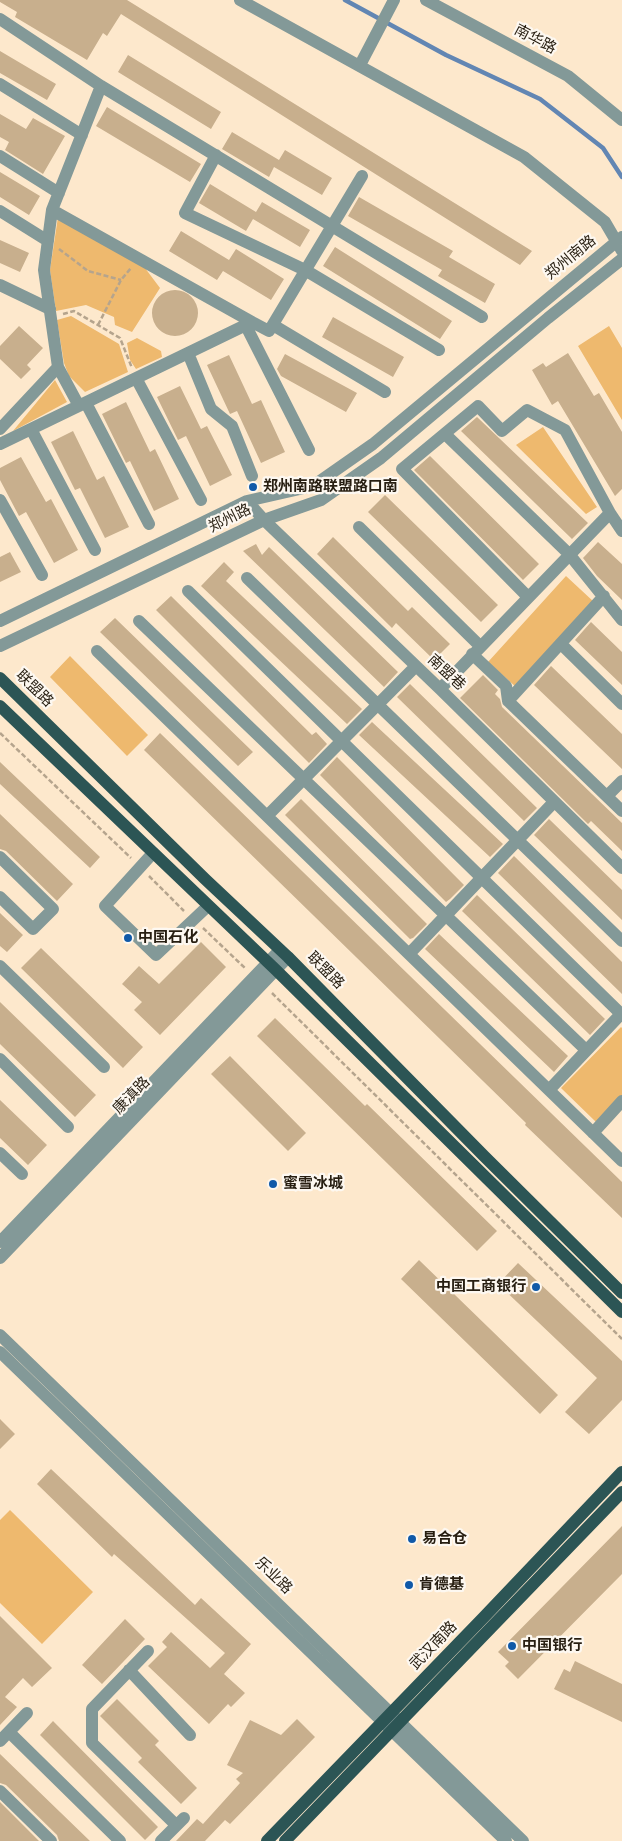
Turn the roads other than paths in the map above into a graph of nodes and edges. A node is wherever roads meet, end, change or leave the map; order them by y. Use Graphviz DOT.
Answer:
graph roads {
  1 [pos="240,0"];
  2 [pos="394,0"];
  3 [pos="426,0"];
  4 [pos="0,19"];
  5 [pos="360,65"];
  6 [pos="0,84"];
  7 [pos="101,86"];
  8 [pos="622,120"];
  9 [pos="82,135"];
  10 [pos="216,155"];
  11 [pos="0,156"];
  12 [pos="362,176"];
  13 [pos="59,192"];
  14 [pos="52,210"];
  15 [pos="0,211"];
  16 [pos="332,226"];
  17 [pos="622,237"];
  18 [pos="48,241"];
  19 [pos="622,251"];
  20 [pos="622,259"];
  21 [pos="305,270"];
  22 [pos="0,285"];
  23 [pos="540,303"];
  24 [pos="50,312"];
  25 [pos="482,317"];
  26 [pos="249,324"];
  27 [pos="272,325"];
  28 [pos="438,350"];
  29 [pos="188,354"];
  30 [pos="58,367"];
  31 [pos="136,378"];
  32 [pos="385,392"];
  33 [pos="83,404"];
  34 [pos="0,429"];
  35 [pos="31,429"];
  36 [pos="445,434"];
  37 [pos="0,444"];
  38 [pos="309,450"];
  39 [pos="252,476"];
  40 [pos="0,500"];
  41 [pos="201,500"];
  42 [pos="248,501"];
  43 [pos="610,513"];
  44 [pos="264,520"];
  45 [pos="149,524"];
  46 [pos="359,527"];
  47 [pos="622,531"];
  48 [pos="95,550"];
  49 [pos="569,554"];
  50 [pos="42,575"];
  51 [pos="247,578"];
  52 [pos="188,591"];
  53 [pos="604,596"];
  54 [pos="528,597"];
  55 [pos="622,620"];
  56 [pos="139,621"];
  57 [pos="0,622"];
  58 [pos="560,644"];
  59 [pos="0,646"];
  60 [pos="476,650"];
  61 [pos="98,651"];
  62 [pos="415,667"];
  63 [pos="0,678"];
  64 [pos="440,689"];
  65 [pos="508,701"];
  66 [pos="622,704"];
  67 [pos="379,705"];
  68 [pos="0,706"];
  69 [pos="342,742"];
  70 [pos="304,780"];
  71 [pos="622,781"];
  72 [pos="607,796"];
  73 [pos="554,802"];
  74 [pos="622,811"];
  75 [pos="267,816"];
  76 [pos="517,840"];
  77 [pos="153,853"];
  78 [pos="0,857"];
  79 [pos="622,868"];
  80 [pos="481,878"];
  81 [pos="0,897"];
  82 [pos="208,906"];
  83 [pos="446,915"];
  84 [pos="622,941"];
  85 [pos="284,954"];
  86 [pos="409,954"];
  87 [pos="272,966"];
  88 [pos="3,973"];
  89 [pos="259,980"];
  90 [pos="622,1014"];
  91 [pos="586,1050"];
  92 [pos="0,1059"];
  93 [pos="104,1067"];
  94 [pos="549,1090"];
  95 [pos="622,1102"];
  96 [pos="68,1127"];
  97 [pos="593,1133"];
  98 [pos="0,1154"];
  99 [pos="622,1161"];
  100 [pos="22,1174"];
  101 [pos="0,1242"];
  102 [pos="0,1258"];
  103 [pos="622,1293"];
  104 [pos="622,1312"];
  105 [pos="0,1335"];
  106 [pos="0,1352"];
  107 [pos="622,1472"];
  108 [pos="622,1492"];
  109 [pos="148,1651"];
  110 [pos="129,1670"];
  111 [pos="27,1713"];
  112 [pos="391,1722"];
  113 [pos="190,1735"];
  114 [pos="4,1737"];
  115 [pos="0,1791"];
  116 [pos="51,1841"];
  117 [pos="120,1841"];
  118 [pos="161,1841"];
  119 [pos="267,1841"];
  120 [pos="285,1841"];
  121 [pos="506,1841"];
  122 [pos="523,1841"];
  1 -- 5 [label="street"];
  2 -- 5 [label="street"];
  3 -- 8 [label="street, 南华路"];
  4 -- 7 [label="street"];
  5 -- 19 [label="street"];
  6 -- 9 [label="street"];
  7 -- 9 [label="street"];
  7 -- 10 [label="street"];
  9 -- 13 [label="street"];
  10 -- 16 [label="street"];
  10 -- 21 [label="street"];
  11 -- 13 [label="street"];
  12 -- 16 [label="street"];
  13 -- 14 [label="street"];
  14 -- 18 [label="street"];
  14 -- 26 [label="street"];
  15 -- 18 [label="street"];
  16 -- 21 [label="street"];
  16 -- 25 [label="street"];
  17 -- 23 [label="street, 郑州南路"];
  18 -- 24 [label="street"];
  20 -- 44 [label="street, 郑州路"];
  21 -- 27 [label="street"];
  21 -- 28 [label="street"];
  22 -- 24 [label="street"];
  23 -- 42 [label="street, 郑州路"];
  24 -- 30 [label="street"];
  26 -- 27 [label="street"];
  26 -- 29 [label="street"];
  26 -- 38 [label="street"];
  27 -- 32 [label="street"];
  29 -- 31 [label="street"];
  29 -- 39 [label="street"];
  30 -- 33 [label="street"];
  30 -- 34 [label="street"];
  31 -- 33 [label="street"];
  31 -- 41 [label="street"];
  33 -- 35 [label="street"];
  33 -- 45 [label="street"];
  35 -- 37 [label="street"];
  35 -- 48 [label="street"];
  36 -- 43 [label="street"];
  36 -- 49 [label="street"];
  36 -- 54 [label="street"];
  40 -- 50 [label="street"];
  42 -- 44 [label="street, 南盟巷"];
  42 -- 57 [label="street, 郑州路"];
  43 -- 47 [label="street"];
  43 -- 49 [label="street"];
  44 -- 59 [label="street, 郑州路"];
  44 -- 62 [label="street, 南盟巷"];
  46 -- 60 [label="street"];
  49 -- 53 [label="street"];
  49 -- 54 [label="street"];
  51 -- 67 [label="street"];
  52 -- 69 [label="street"];
  53 -- 55 [label="street"];
  53 -- 58 [label="street"];
  54 -- 60 [label="street"];
  56 -- 70 [label="street"];
  58 -- 65 [label="street"];
  58 -- 66 [label="street"];
  60 -- 64 [label="street"];
  60 -- 65 [label="street"];
  61 -- 75 [label="street"];
  62 -- 64 [label="street, 南盟巷"];
  62 -- 67 [label="street"];
  63 -- 85 [label="main road, 联盟路"];
  64 -- 73 [label="street, 南盟巷"];
  65 -- 72 [label="street"];
  67 -- 69 [label="street"];
  67 -- 76 [label="street"];
  68 -- 77 [label="main road"];
  69 -- 70 [label="street"];
  69 -- 80 [label="street"];
  70 -- 75 [label="street"];
  70 -- 83 [label="street"];
  71 -- 72 [label="street"];
  72 -- 74 [label="street"];
  73 -- 76 [label="street"];
  73 -- 79 [label="street, 南盟巷"];
  75 -- 86 [label="street"];
  76 -- 80 [label="street"];
  76 -- 84 [label="street"];
  77 -- 82 [label="main road"];
  77 -- 82 [label="street"];
  78 -- 81 [label="street"];
  80 -- 83 [label="street"];
  80 -- 90 [label="street"];
  82 -- 87 [label="main road"];
  83 -- 86 [label="street"];
  83 -- 91 [label="street"];
  85 -- 87 [label="street, 康滇路"];
  85 -- 103 [label="main road, 联盟路"];
  86 -- 94 [label="street"];
  87 -- 89 [label="street, 康滇路"];
  87 -- 104 [label="main road"];
  88 -- 93 [label="street"];
  89 -- 101 [label="street, 康滇路"];
  89 -- 102 [label="street, 康滇路"];
  90 -- 91 [label="street"];
  91 -- 94 [label="street"];
  92 -- 96 [label="street"];
  94 -- 97 [label="street"];
  95 -- 97 [label="street"];
  97 -- 99 [label="street"];
  98 -- 100 [label="street"];
  105 -- 112 [label="street, 乐业路"];
  106 -- 112 [label="street, 乐业路"];
  107 -- 112 [label="main road, 武汉南路"];
  108 -- 112 [label="main road, 武汉南路"];
  109 -- 110 [label="street"];
  110 -- 113 [label="street"];
  110 -- 118 [label="street"];
  111 -- 114 [label="street"];
  112 -- 119 [label="main road, 武汉南路"];
  112 -- 120 [label="main road, 武汉南路"];
  112 -- 121 [label="street, 乐业路"];
  112 -- 122 [label="street, 乐业路"];
  114 -- 117 [label="street"];
  115 -- 116 [label="street"];
}
